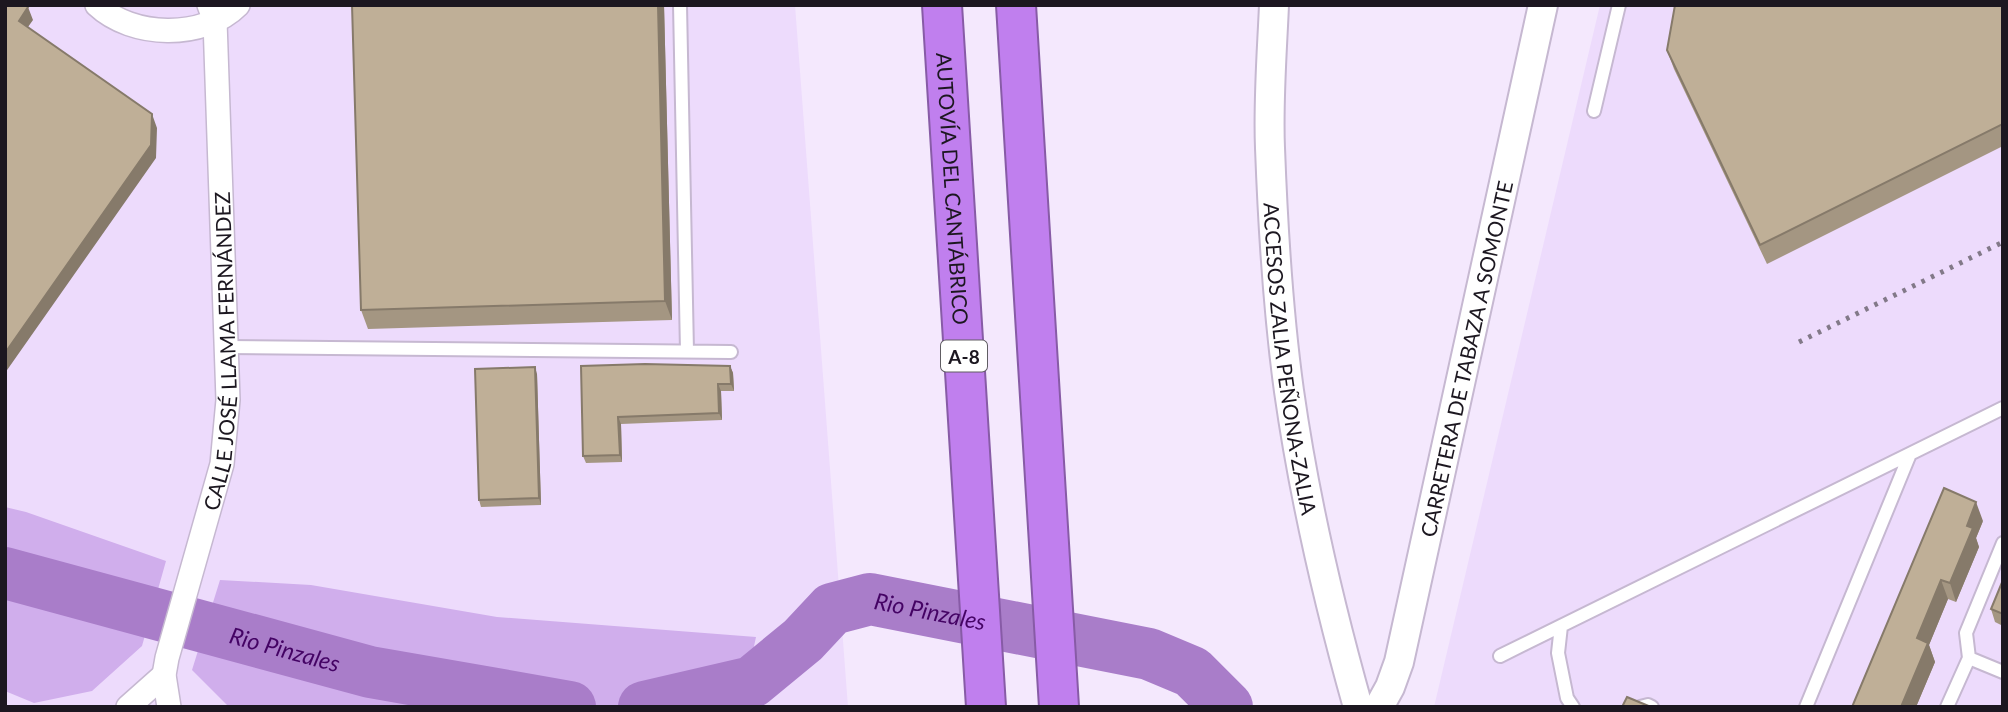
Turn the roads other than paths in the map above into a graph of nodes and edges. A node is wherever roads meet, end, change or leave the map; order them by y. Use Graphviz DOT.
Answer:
graph roads {
  1 [pos="97,5"];
  2 [pos="238,5"];
  3 [pos="680,5"];
  4 [pos="942,5"];
  5 [pos="1016,5"];
  6 [pos="1274,5"];
  7 [pos="1543,5"];
  8 [pos="1619,5"];
  9 [pos="212,13"];
  10 [pos="1594,111"];
  11 [pos="226,347"];
  12 [pos="687,351"];
  13 [pos="731,352"];
  14 [pos="2003,408"];
  15 [pos="1910,454"];
  16 [pos="2003,543"];
  17 [pos="1561,626"];
  18 [pos="1500,656"];
  19 [pos="1969,657"];
  20 [pos="165,667"];
  21 [pos="2003,672"];
  22 [pos="133,705"];
  23 [pos="169,707"];
  24 [pos="985,707"];
  25 [pos="1059,707"];
  26 [pos="1359,707"];
  27 [pos="1379,707"];
  28 [pos="1573,707"];
  29 [pos="1640,707"];
  30 [pos="1652,707"];
  31 [pos="1806,707"];
  32 [pos="1947,707"];
  1 -- 9 [label="street"];
  2 -- 9 [label="street"];
  3 -- 12 [label="lane"];
  4 -- 24 [label="highway, AUTOVÍA DEL CANTÁBRICO / A-8"];
  5 -- 25 [label="highway"];
  6 -- 26 [label="street, ACCESOS ZALIA PEÑONA-ZALIA"];
  7 -- 27 [label="street, CARRETERA DE TABAZA A SOMONTE"];
  8 -- 10 [label="lane"];
  9 -- 11 [label="street, CALLE JOSÉ LLAMA FERNÁNDEZ"];
  11 -- 12 [label="lane"];
  11 -- 20 [label="street, CALLE JOSÉ LLAMA FERNÁNDEZ"];
  12 -- 13 [label="lane"];
  14 -- 15 [label="lane"];
  15 -- 17 [label="lane"];
  15 -- 31 [label="lane"];
  16 -- 19 [label="lane"];
  17 -- 18 [label="lane"];
  17 -- 28 [label="lane"];
  19 -- 21 [label="lane"];
  19 -- 32 [label="lane"];
  20 -- 22 [label="street, CALLE JOSÉ LLAMA FERNÁNDEZ"];
  20 -- 23 [label="street, CALLE JOSÉ LLAMA FERNÁNDEZ"];
  29 -- 30 [label="lane"];
}
